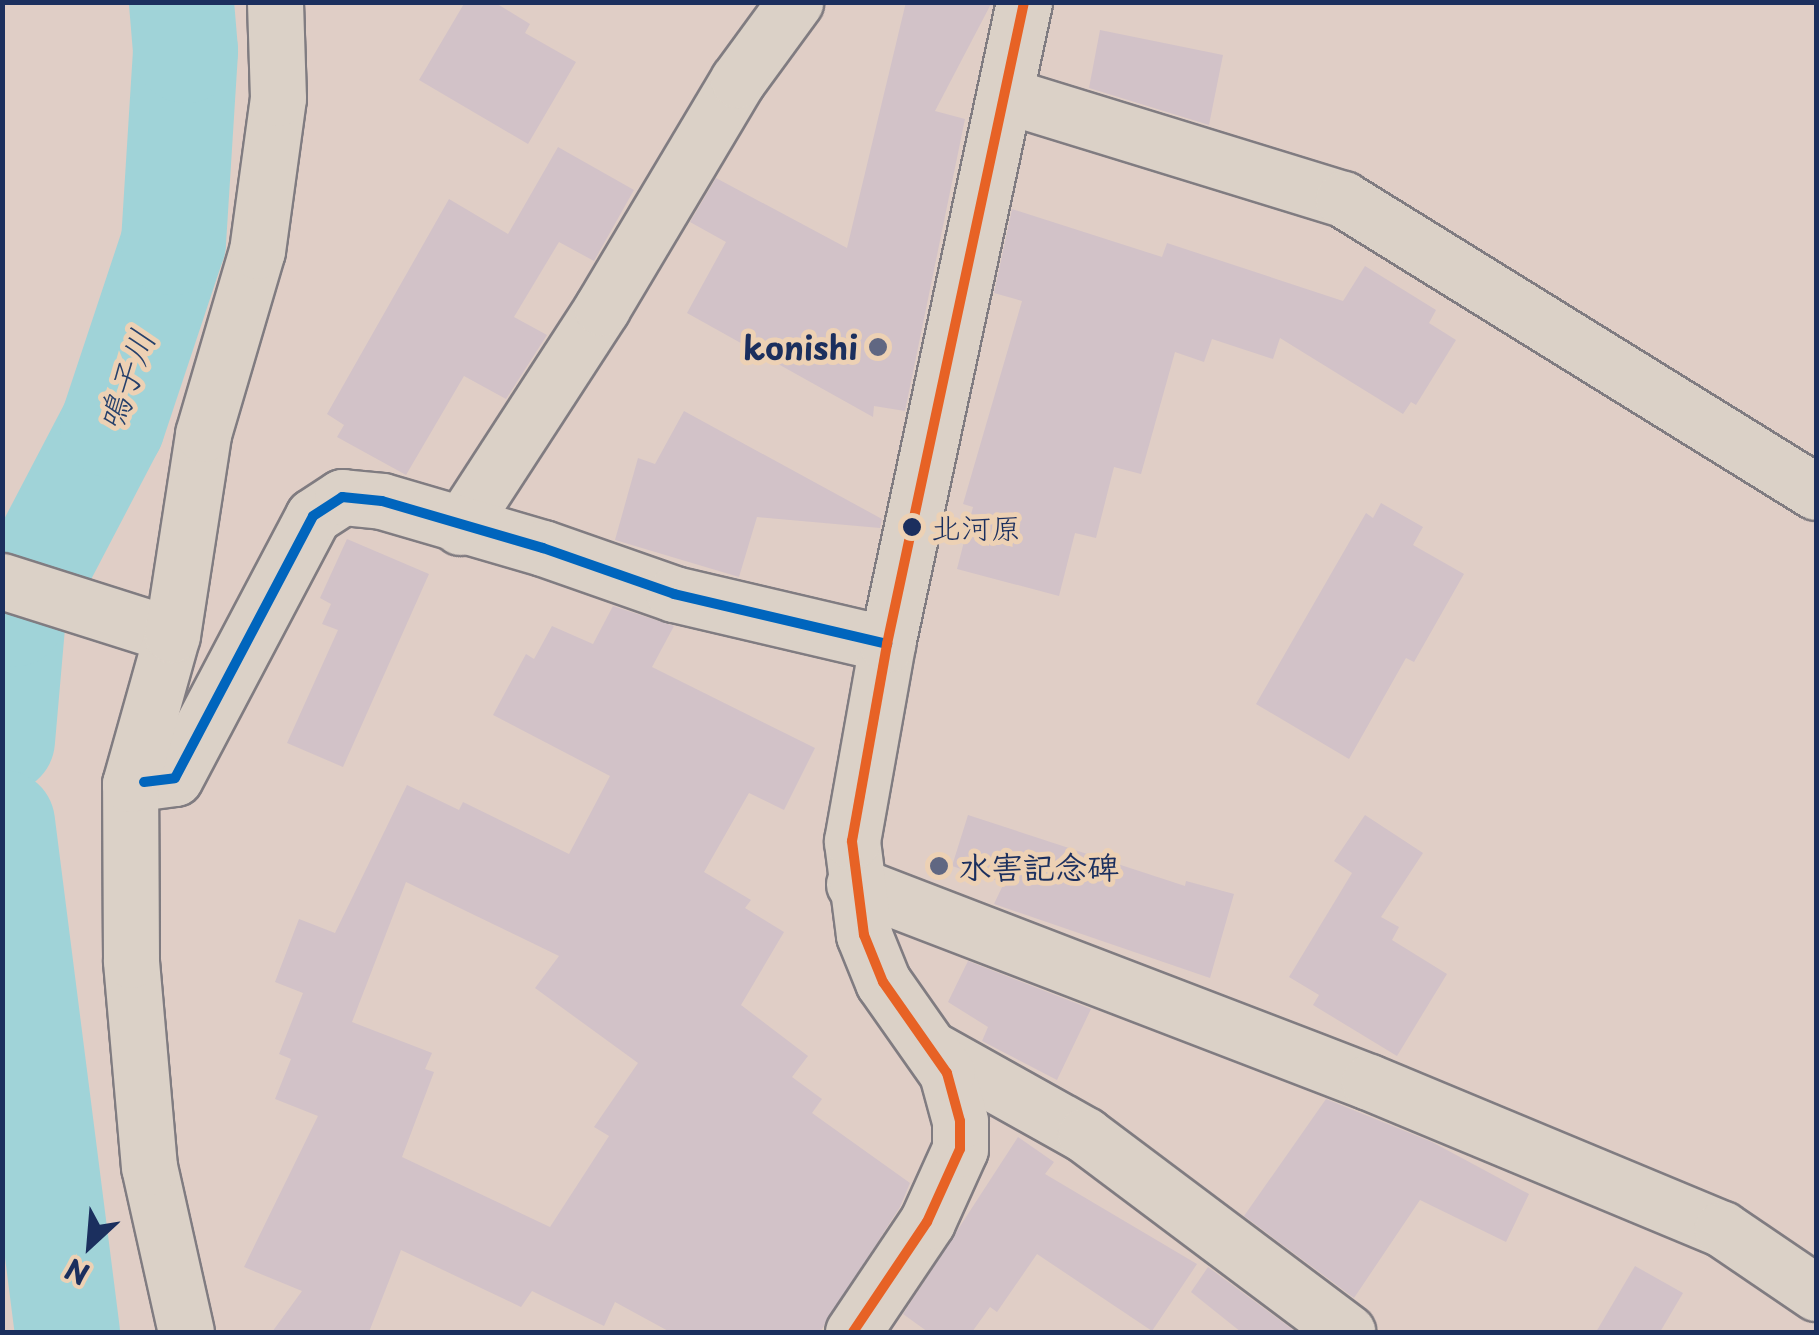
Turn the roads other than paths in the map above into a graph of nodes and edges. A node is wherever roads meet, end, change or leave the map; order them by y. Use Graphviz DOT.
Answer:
graph roads {
  1 [pos="275,2"];
  2 [pos="795,2"];
  3 [pos="1024,2"];
  4 [pos="1005,95"];
  5 [pos="1816,492"];
  6 [pos="460,526"];
  7 [pos="2,581"];
  8 [pos="154,629"];
  9 [pos="887,644"];
  10 [pos="130,784"];
  11 [pos="854,884"];
  12 [pos="934,1051"];
  13 [pos="1816,1293"];
  14 [pos="186,1332"];
  15 [pos="853,1332"];
  16 [pos="1347,1332"];
  1 -- 8 [label="street"];
  2 -- 6 [label="street"];
  3 -- 4 [label="street"];
  4 -- 5 [label="street"];
  4 -- 9 [label="street"];
  6 -- 9 [label="street"];
  6 -- 10 [label="street"];
  7 -- 8 [label="street"];
  8 -- 10 [label="street"];
  9 -- 11 [label="street"];
  10 -- 14 [label="street"];
  11 -- 12 [label="street"];
  11 -- 13 [label="street"];
  12 -- 15 [label="street"];
  12 -- 16 [label="street"];
}
